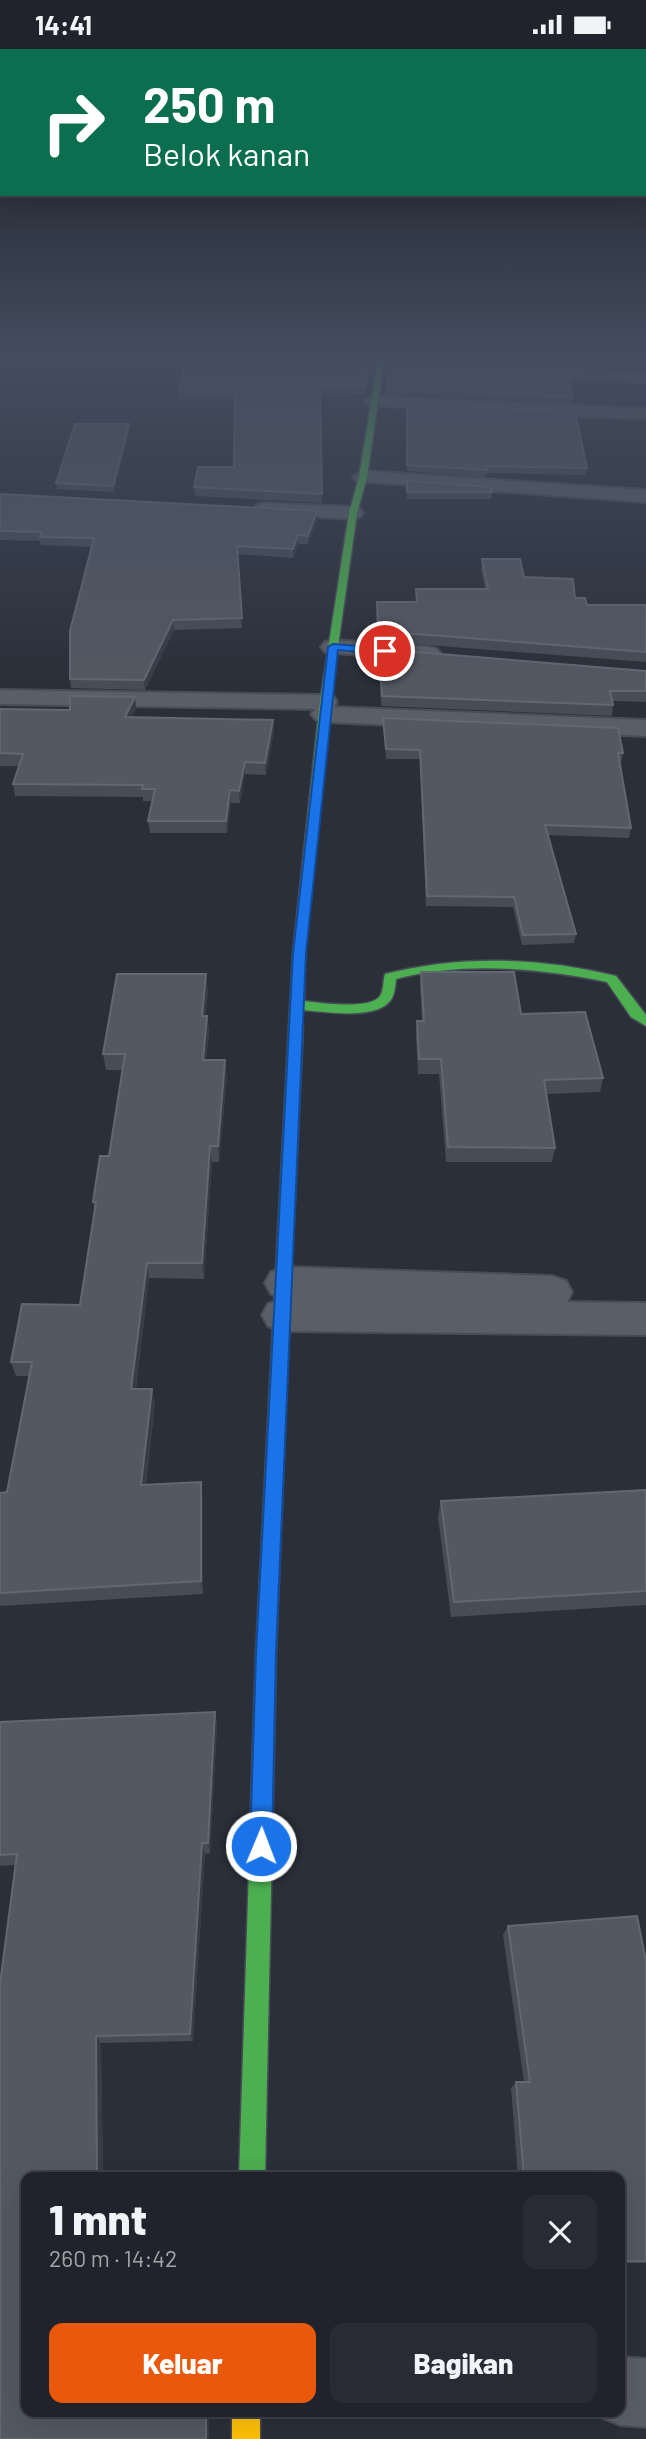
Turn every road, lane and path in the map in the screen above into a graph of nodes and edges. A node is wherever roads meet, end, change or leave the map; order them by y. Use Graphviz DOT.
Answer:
graph roads {
  1 [pos="365,465"];
  2 [pos="363,477"];
  3 [pos="646,496"];
  4 [pos="250,509"];
  5 [pos="353,513"];
  6 [pos="333,647"];
  7 [pos="457,657"];
  8 [pos="0,697"];
  9 [pos="324,708"];
  10 [pos="646,728"];
  11 [pos="297,1005"];
  12 [pos="646,1022"];
  13 [pos="646,1295"];
  14 [pos="283,1299"];
  15 [pos="646,1319"];
  16 [pos="252,2172"];
  17 [pos="625,2391"];
  18 [pos="646,2393"];
  19 [pos="246,2417"];
  20 [pos="246,2439"];
  1 -- 2 [label="street"];
  2 -- 3 [label="street"];
  2 -- 5 [label="street"];
  4 -- 5 [label="street"];
  5 -- 6 [label="street"];
  6 -- 7 [label="street"];
  6 -- 9 [label="street"];
  8 -- 9 [label="street"];
  9 -- 10 [label="street"];
  9 -- 11 [label="street"];
  11 -- 12 [label="street"];
  11 -- 14 [label="street"];
  13 -- 14 [label="street"];
  14 -- 15 [label="street"];
  14 -- 16 [label="street"];
  17 -- 18 [label="street"];
  19 -- 20 [label="street"];
}
